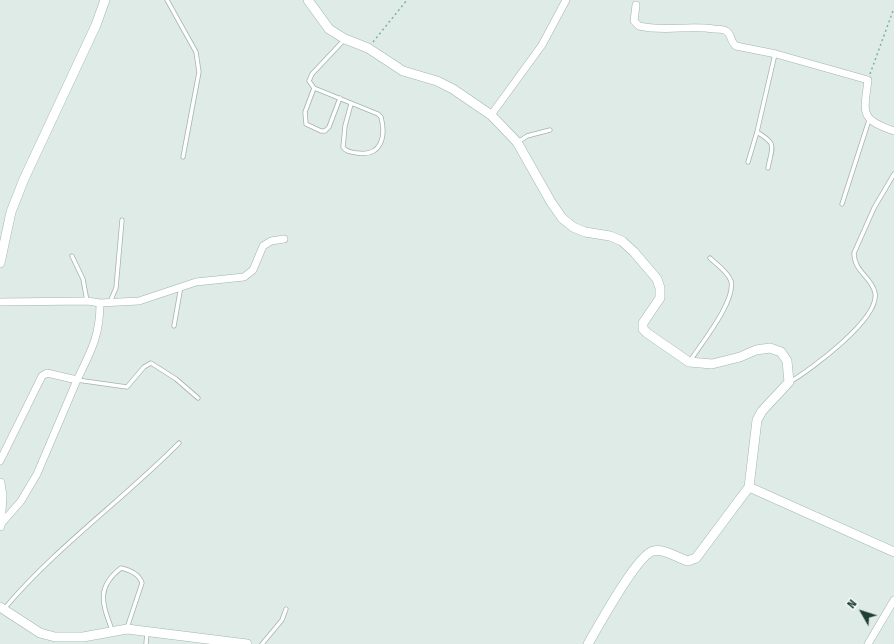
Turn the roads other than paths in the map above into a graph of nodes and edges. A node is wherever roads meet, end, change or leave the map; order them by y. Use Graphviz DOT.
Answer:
graph roads {
  1 [pos="105,0"];
  2 [pos="167,0"];
  3 [pos="308,0"];
  4 [pos="566,0"];
  5 [pos="636,5"];
  6 [pos="345,39"];
  7 [pos="776,54"];
  8 [pos="314,88"];
  9 [pos="340,98"];
  10 [pos="351,104"];
  11 [pos="491,115"];
  12 [pos="869,120"];
  13 [pos="550,130"];
  14 [pos="894,131"];
  15 [pos="757,132"];
  16 [pos="517,142"];
  17 [pos="183,157"];
  18 [pos="748,162"];
  19 [pos="768,168"];
  20 [pos="894,174"];
  21 [pos="842,204"];
  22 [pos="122,220"];
  23 [pos="284,239"];
  24 [pos="72,256"];
  25 [pos="710,258"];
  26 [pos="0,263"];
  27 [pos="181,285"];
  28 [pos="87,301"];
  29 [pos="0,302"];
  30 [pos="100,303"];
  31 [pos="109,303"];
  32 [pos="174,326"];
  33 [pos="689,362"];
  34 [pos="77,380"];
  35 [pos="789,382"];
  36 [pos="198,398"];
  37 [pos="179,443"];
  38 [pos="0,461"];
  39 [pos="0,483"];
  40 [pos="749,487"];
  41 [pos="0,525"];
  42 [pos="894,552"];
  43 [pos="894,600"];
  44 [pos="2,609"];
  45 [pos="286,609"];
  46 [pos="127,629"];
  47 [pos="112,630"];
  48 [pos="147,631"];
  49 [pos="146,644"];
  50 [pos="247,644"];
  51 [pos="262,644"];
  52 [pos="588,644"];
  53 [pos="868,644"];
  1 -- 26 [label="street"];
  2 -- 17 [label="lane"];
  3 -- 6 [label="street"];
  4 -- 11 [label="street"];
  5 -- 7 [label="street"];
  6 -- 8 [label="lane"];
  6 -- 11 [label="street"];
  7 -- 12 [label="street"];
  7 -- 15 [label="lane"];
  8 -- 9 [label="lane"];
  8 -- 9 [label="lane"];
  9 -- 10 [label="lane"];
  10 -- 10 [label="lane"];
  11 -- 16 [label="street"];
  12 -- 14 [label="street"];
  12 -- 21 [label="lane"];
  13 -- 16 [label="lane"];
  15 -- 18 [label="lane"];
  15 -- 19 [label="lane"];
  16 -- 33 [label="street"];
  20 -- 35 [label="lane"];
  22 -- 31 [label="lane"];
  23 -- 27 [label="street"];
  24 -- 28 [label="lane"];
  25 -- 33 [label="lane"];
  27 -- 31 [label="street"];
  27 -- 32 [label="lane"];
  28 -- 29 [label="street"];
  28 -- 30 [label="street"];
  30 -- 31 [label="street"];
  30 -- 34 [label="street"];
  33 -- 35 [label="street"];
  34 -- 36 [label="lane"];
  34 -- 38 [label="street"];
  34 -- 41 [label="street"];
  35 -- 40 [label="street"];
  37 -- 44 [label="lane"];
  39 -- 41 [label="street"];
  40 -- 42 [label="street"];
  40 -- 52 [label="street"];
  43 -- 53 [label="street"];
  44 -- 47 [label="street"];
  45 -- 51 [label="lane"];
  46 -- 47 [label="street"];
  46 -- 47 [label="lane"];
  46 -- 48 [label="street"];
  48 -- 49 [label="lane"];
  48 -- 50 [label="street"];
}
